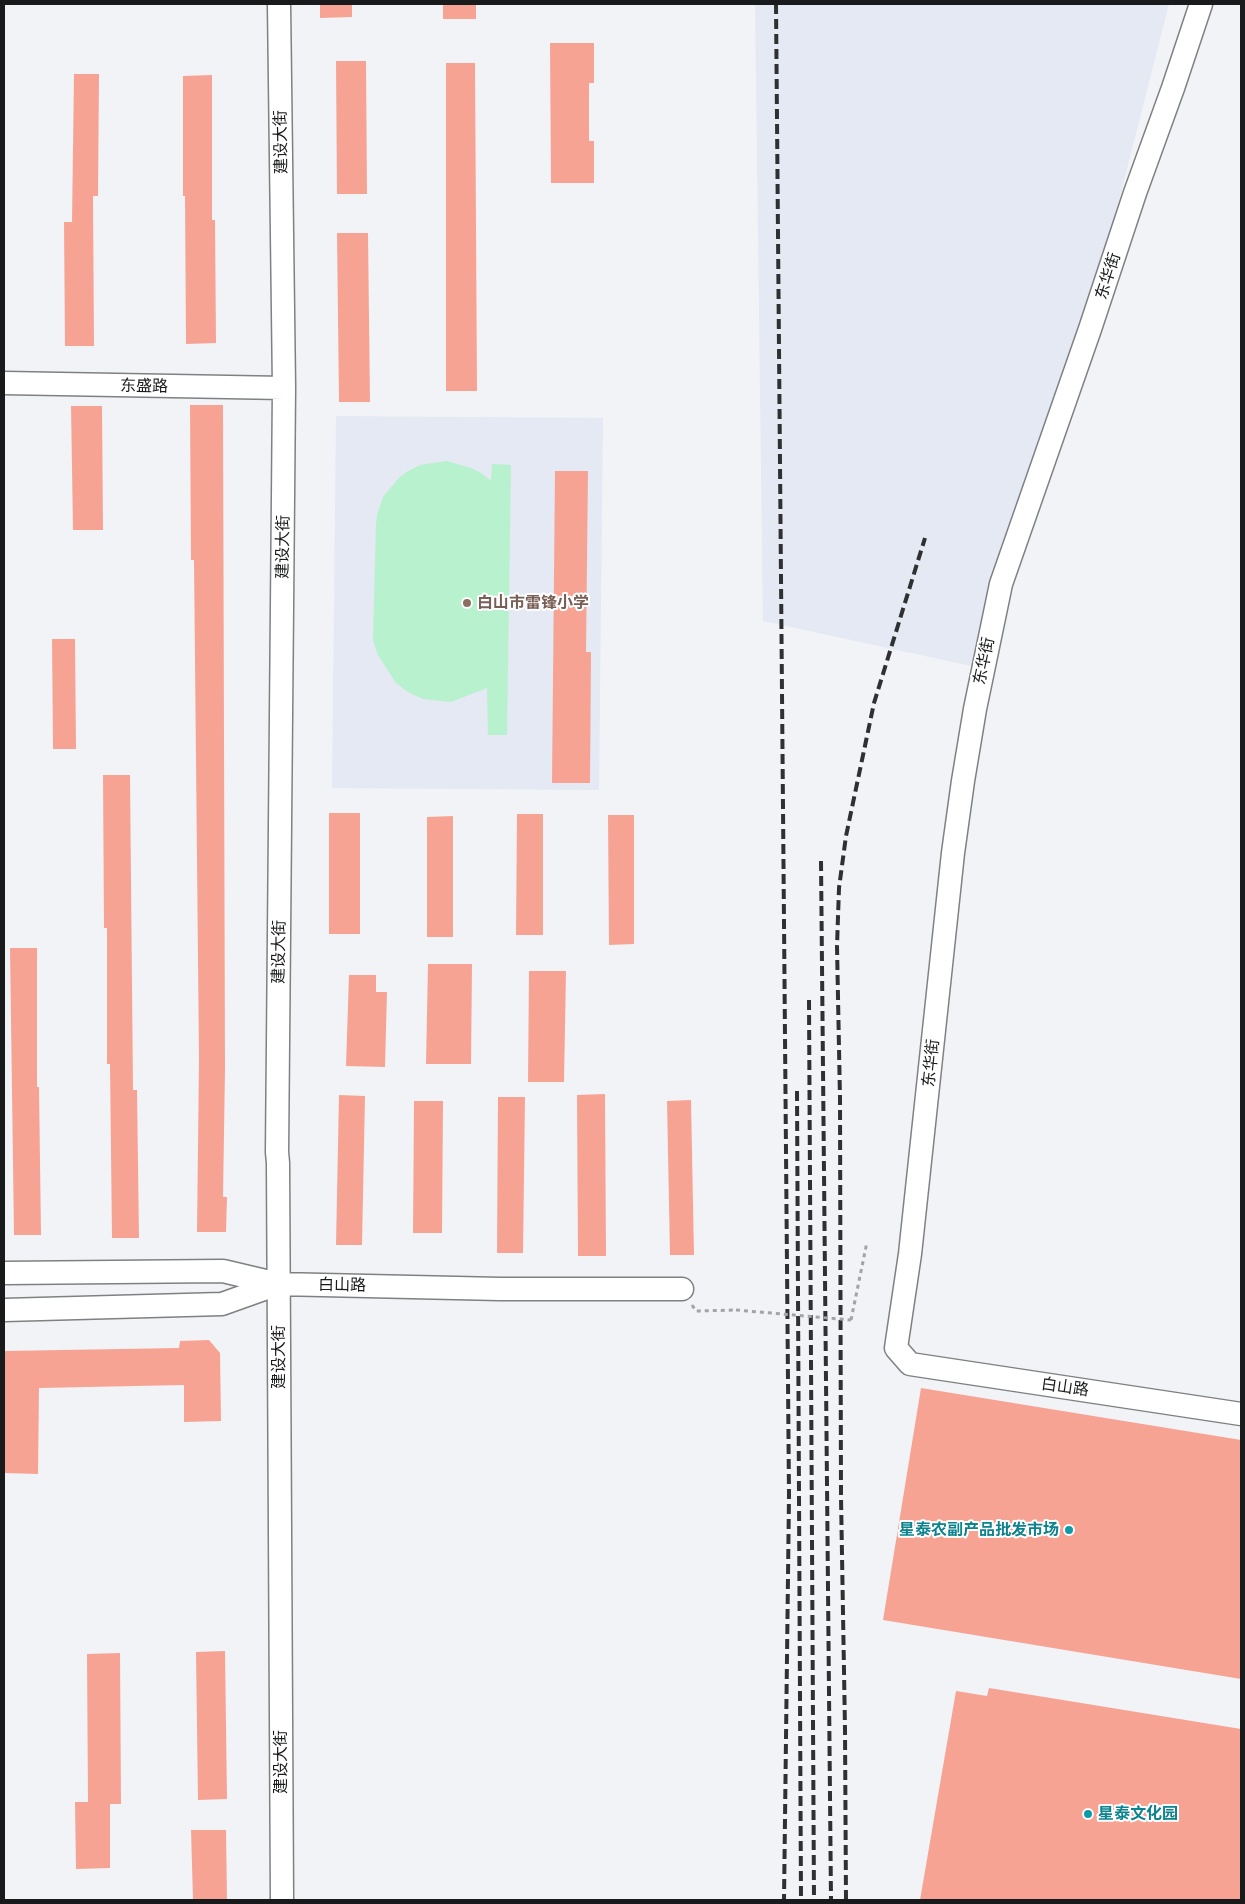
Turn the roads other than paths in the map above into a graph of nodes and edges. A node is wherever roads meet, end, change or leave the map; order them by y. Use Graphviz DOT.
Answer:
graph roads {
  1 [pos="279,4"];
  2 [pos="1201,4"];
  3 [pos="4,383"];
  4 [pos="284,388"];
  5 [pos="4,1274"];
  6 [pos="278,1284"];
  7 [pos="682,1289"];
  8 [pos="4,1310"];
  9 [pos="896,1348"];
  10 [pos="1241,1414"];
  11 [pos="282,1900"];
  1 -- 4 [label="street, 建设大街"];
  2 -- 9 [label="street, 东华街"];
  3 -- 4 [label="street, 东盛路"];
  4 -- 6 [label="street, 建设大街"];
  5 -- 6 [label="street, 白山路"];
  6 -- 7 [label="street, 白山路"];
  6 -- 8 [label="street"];
  6 -- 11 [label="street, 建设大街"];
  9 -- 10 [label="street, 白山路"];
}
